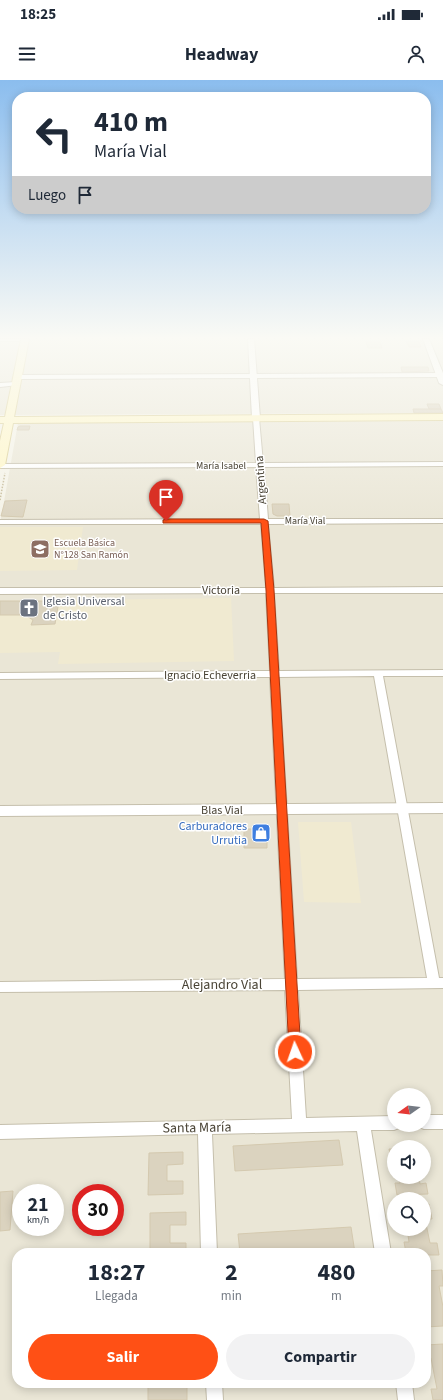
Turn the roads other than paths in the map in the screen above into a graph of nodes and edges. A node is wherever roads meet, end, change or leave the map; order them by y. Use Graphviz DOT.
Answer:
graph roads {
  1 [pos="11,401"];
  2 [pos="255,401"];
  3 [pos="443,417"];
  4 [pos="256,418"];
  5 [pos="5,420"];
  6 [pos="3,438"];
  7 [pos="443,464"];
  8 [pos="0,465"];
  9 [pos="260,466"];
  10 [pos="264,521"];
  11 [pos="443,521"];
  12 [pos="0,522"];
  13 [pos="270,590"];
  14 [pos="443,590"];
  15 [pos="0,591"];
  16 [pos="378,673"];
  17 [pos="443,673"];
  18 [pos="274,674"];
  19 [pos="0,676"];
  20 [pos="402,808"];
  21 [pos="443,808"];
  22 [pos="282,809"];
  23 [pos="0,811"];
  24 [pos="438,983"];
  25 [pos="291,984"];
  26 [pos="0,987"];
  27 [pos="431,1122"];
  28 [pos="443,1122"];
  29 [pos="387,1123"];
  30 [pos="363,1124"];
  31 [pos="299,1125"];
  32 [pos="205,1128"];
  33 [pos="0,1132"];
  34 [pos="209,1248"];
  35 [pos="382,1248"];
  36 [pos="214,1388"];
  37 [pos="405,1388"];
  38 [pos="215,1400"];
  39 [pos="406,1400"];
  1 -- 5 [label="main road"];
  2 -- 4 [label="street, Argentina"];
  3 -- 4 [label="main road"];
  4 -- 5 [label="main road"];
  4 -- 9 [label="street, Argentina"];
  5 -- 6 [label="main road"];
  6 -- 8 [label="main road"];
  7 -- 9 [label="street, María Isabel"];
  8 -- 9 [label="street, María Isabel"];
  9 -- 10 [label="street, Argentina"];
  10 -- 11 [label="street, María Vial"];
  10 -- 12 [label="street, María Vial"];
  10 -- 13 [label="street, Argentina"];
  13 -- 14 [label="street, Victoria"];
  13 -- 15 [label="street, Victoria"];
  13 -- 18 [label="street, Argentina"];
  16 -- 17 [label="street, Ignacio Echeverria"];
  16 -- 18 [label="street, Ignacio Echeverria"];
  16 -- 20 [label="street"];
  18 -- 19 [label="street, Ignacio Echeverria"];
  18 -- 22 [label="street, Argentina"];
  20 -- 21 [label="street, Blas Vial"];
  20 -- 22 [label="street, Blas Vial"];
  20 -- 24 [label="street"];
  22 -- 23 [label="street, Blas Vial"];
  22 -- 25 [label="street, Argentina"];
  24 -- 25 [label="street, Alejandro Vial"];
  25 -- 26 [label="street, Alejandro Vial"];
  25 -- 31 [label="street, Argentina"];
  27 -- 28 [label="street"];
  29 -- 30 [label="street, Santa María"];
  30 -- 31 [label="street, Santa María"];
  30 -- 35 [label="street"];
  31 -- 32 [label="street, Santa María"];
  32 -- 33 [label="street, Santa María"];
  32 -- 34 [label="street"];
  36 -- 38 [label="street"];
  37 -- 39 [label="street"];
}
